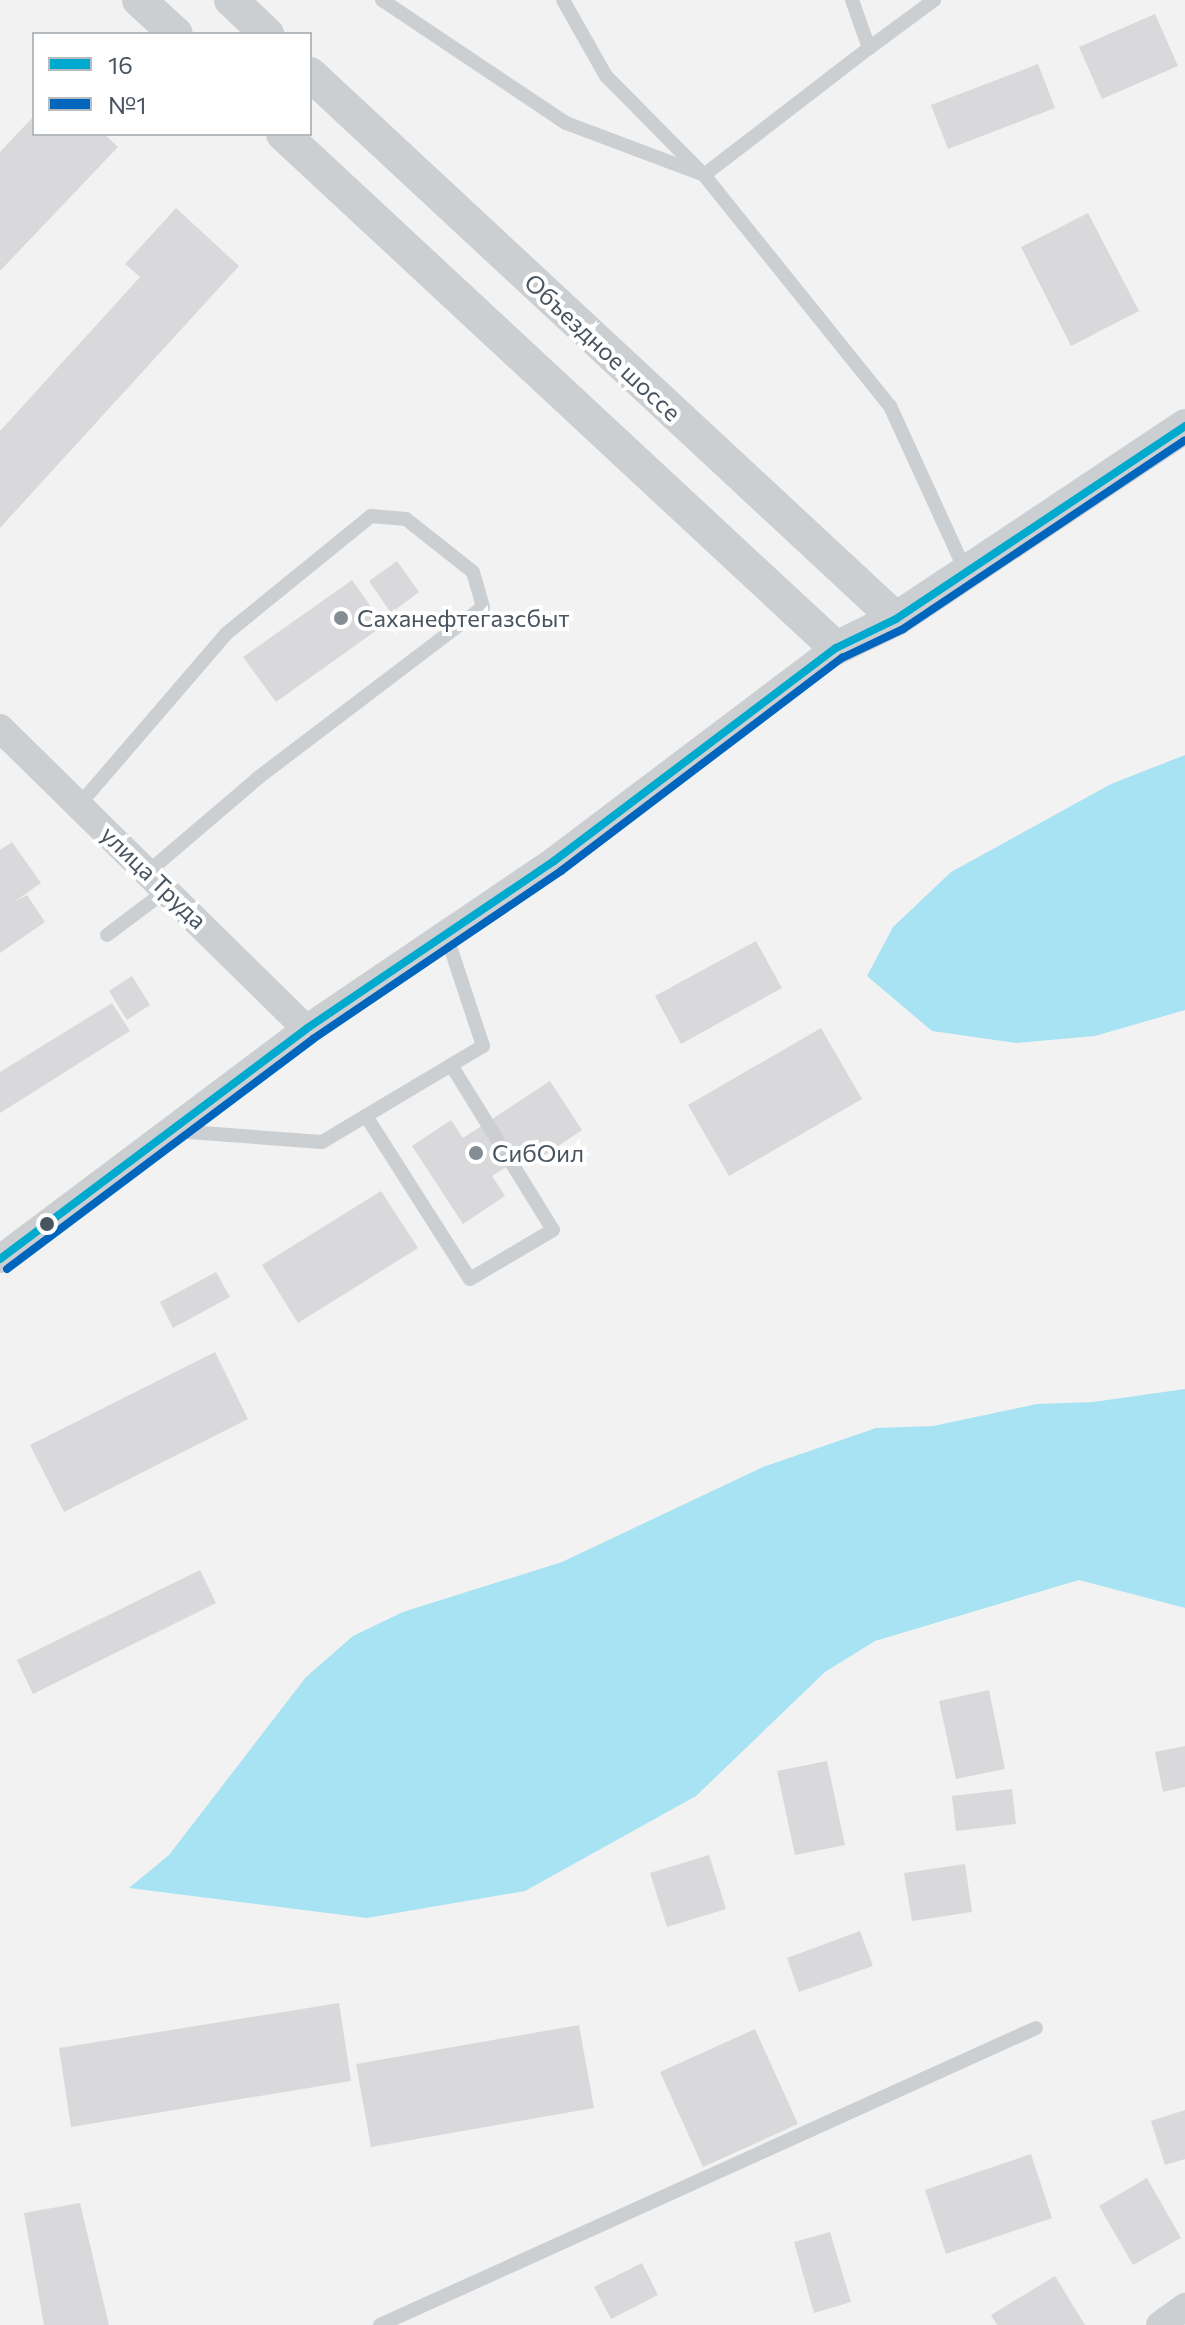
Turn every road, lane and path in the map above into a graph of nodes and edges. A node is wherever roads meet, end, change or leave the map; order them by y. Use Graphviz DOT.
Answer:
graph roads {
  1 [pos="139,0"];
  2 [pos="231,0"];
  3 [pos="382,0"];
  4 [pos="563,0"];
  5 [pos="852,0"];
  6 [pos="934,0"];
  7 [pos="174,32"];
  8 [pos="265,32"];
  9 [pos="869,48"];
  10 [pos="312,76"];
  11 [pos="285,136"];
  12 [pos="704,175"];
  13 [pos="1185,426"];
  14 [pos="966,573"];
  15 [pos="896,619"];
  16 [pos="836,648"];
  17 [pos="0,728"];
  18 [pos="79,805"];
  19 [pos="158,881"];
  20 [pos="446,934"];
  21 [pos="107,935"];
  22 [pos="306,1029"];
  23 [pos="451,1065"];
  24 [pos="366,1116"];
  25 [pos="175,1130"];
  26 [pos="0,1259"];
  27 [pos="1036,2028"];
  28 [pos="1185,2307"];
  29 [pos="380,2325"];
  30 [pos="1160,2325"];
  1 -- 7 [label="street"];
  2 -- 8 [label="street"];
  3 -- 12 [label="lane"];
  4 -- 12 [label="lane"];
  5 -- 9 [label="lane"];
  6 -- 9 [label="lane"];
  9 -- 12 [label="lane"];
  10 -- 15 [label="street, Объездное шоссе"];
  11 -- 16 [label="street"];
  12 -- 14 [label="lane"];
  13 -- 14 [label="street"];
  14 -- 15 [label="street"];
  15 -- 16 [label="street"];
  16 -- 20 [label="street"];
  17 -- 18 [label="street, улица Труда"];
  18 -- 19 [label="street, улица Труда"];
  18 -- 19 [label="lane"];
  19 -- 21 [label="lane"];
  19 -- 22 [label="street, улица Труда"];
  20 -- 22 [label="street"];
  20 -- 23 [label="lane"];
  22 -- 25 [label="street"];
  23 -- 24 [label="lane"];
  23 -- 24 [label="lane"];
  24 -- 25 [label="lane"];
  25 -- 26 [label="street"];
  27 -- 29 [label="lane"];
  28 -- 30 [label="street"];
}
